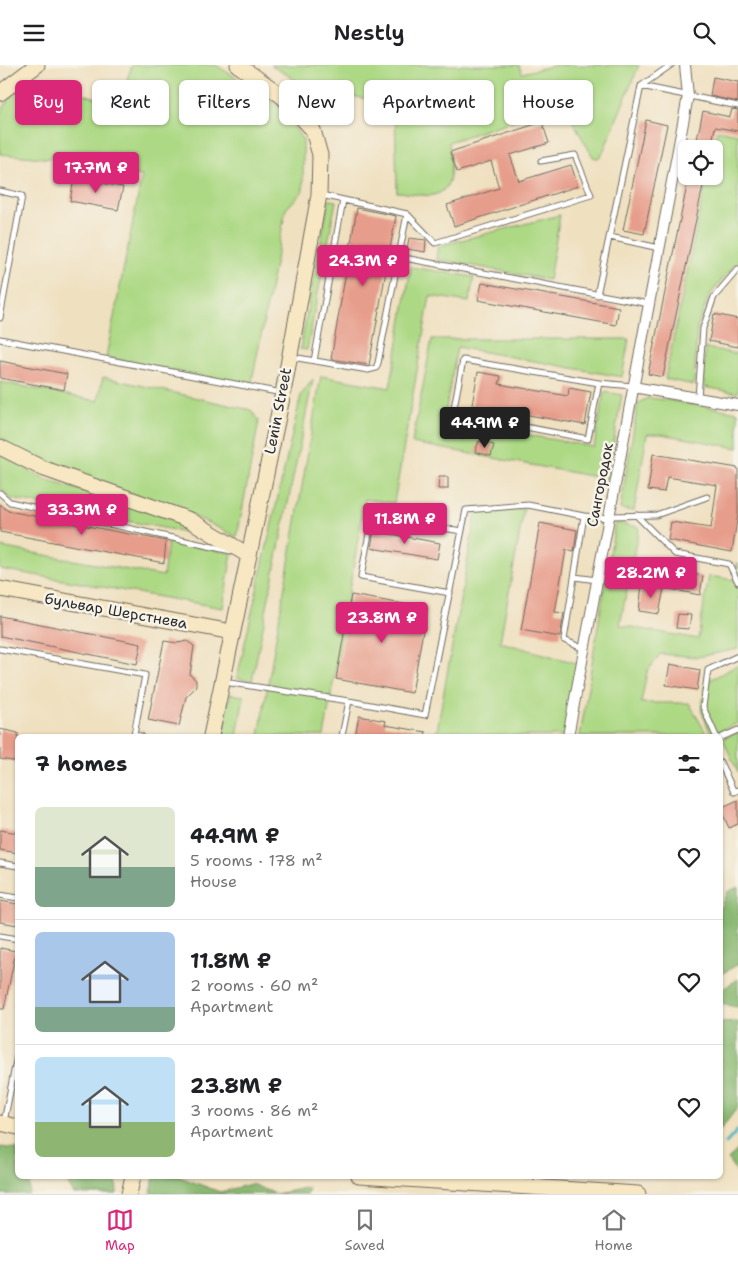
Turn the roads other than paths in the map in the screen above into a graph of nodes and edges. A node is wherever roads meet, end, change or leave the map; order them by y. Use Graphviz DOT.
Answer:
graph roads {
  1 [pos="238,65"];
  2 [pos="671,65"];
  3 [pos="685,65"];
  4 [pos="32,66"];
  5 [pos="641,86"];
  6 [pos="0,93"];
  7 [pos="688,96"];
  8 [pos="738,106"];
  9 [pos="541,161"];
  10 [pos="0,191"];
  11 [pos="320,195"];
  12 [pos="343,200"];
  13 [pos="407,214"];
  14 [pos="610,237"];
  15 [pos="659,248"];
  16 [pos="399,257"];
  17 [pos="738,269"];
  18 [pos="597,295"];
  19 [pos="649,304"];
  20 [pos="0,318"];
  21 [pos="0,339"];
  22 [pos="289,357"];
  23 [pos="314,361"];
  24 [pos="599,383"];
  25 [pos="633,387"];
  26 [pos="282,393"];
  27 [pos="698,398"];
  28 [pos="738,405"];
  29 [pos="0,447"];
  30 [pos="0,493"];
  31 [pos="707,497"];
  32 [pos="636,515"];
  33 [pos="584,516"];
  34 [pos="609,517"];
  35 [pos="462,531"];
  36 [pos="248,555"];
  37 [pos="574,577"];
  38 [pos="597,581"];
  39 [pos="738,582"];
  40 [pos="0,589"];
  41 [pos="450,593"];
  42 [pos="232,632"];
  43 [pos="0,649"];
  44 [pos="584,649"];
  45 [pos="738,656"];
  46 [pos="222,682"];
  47 [pos="348,701"];
  48 [pos="738,730"];
  49 [pos="134,734"];
  50 [pos="211,734"];
  51 [pos="342,734"];
  52 [pos="568,734"];
  53 [pos="715,734"];
  54 [pos="723,737"];
  55 [pos="723,769"];
  56 [pos="738,790"];
  57 [pos="0,863"];
  58 [pos="15,866"];
  59 [pos="0,895"];
  60 [pos="15,898"];
  61 [pos="0,936"];
  62 [pos="15,938"];
  63 [pos="15,1071"];
  64 [pos="7,1125"];
  65 [pos="132,1179"];
  66 [pos="406,1179"];
  67 [pos="130,1194"];
  68 [pos="638,1194"];
  1 -- 11 [label="street, Lenin Street"];
  2 -- 5 [label="lane"];
  3 -- 7 [label="street, Сангородок"];
  4 -- 6 [label="street"];
  5 -- 7 [label="lane"];
  5 -- 14 [label="lane"];
  7 -- 8 [label="lane"];
  7 -- 15 [label="street, Сангородок"];
  9 -- 13 [label="lane"];
  10 -- 20 [label="lane"];
  11 -- 12 [label="lane"];
  11 -- 22 [label="street, Lenin Street"];
  12 -- 13 [label="lane"];
  12 -- 23 [label="lane"];
  13 -- 16 [label="lane"];
  14 -- 15 [label="lane"];
  14 -- 18 [label="lane"];
  15 -- 19 [label="street, Сангородок"];
  16 -- 18 [label="lane"];
  16 -- 23 [label="lane"];
  17 -- 27 [label="lane"];
  18 -- 19 [label="lane"];
  19 -- 25 [label="street, Сангородок"];
  21 -- 26 [label="lane"];
  22 -- 23 [label="lane"];
  22 -- 26 [label="street, Lenin Street"];
  24 -- 24 [label="lane"];
  24 -- 25 [label="lane"];
  25 -- 27 [label="street"];
  25 -- 34 [label="street, Сангородок"];
  26 -- 36 [label="street, Lenin Street"];
  27 -- 28 [label="street"];
  29 -- 36 [label="street"];
  30 -- 36 [label="lane"];
  31 -- 32 [label="lane"];
  32 -- 34 [label="lane"];
  32 -- 39 [label="lane"];
  33 -- 34 [label="lane"];
  33 -- 35 [label="lane"];
  33 -- 37 [label="lane"];
  34 -- 38 [label="street, Сангородок"];
  35 -- 41 [label="lane"];
  35 -- 41 [label="lane"];
  36 -- 42 [label="street, Lenin Street"];
  37 -- 38 [label="lane"];
  37 -- 44 [label="lane"];
  38 -- 44 [label="street, Сангородок"];
  40 -- 42 [label="street, бульвар Шерстнева"];
  41 -- 47 [label="lane"];
  42 -- 46 [label="street, Lenin Street"];
  43 -- 49 [label="lane"];
  44 -- 52 [label="street, Сангородок"];
  45 -- 53 [label="lane"];
  46 -- 47 [label="lane"];
  46 -- 50 [label="street, Lenin Street"];
  47 -- 51 [label="lane"];
  48 -- 54 [label="lane"];
  55 -- 56 [label="lane"];
  57 -- 58 [label="lane"];
  59 -- 60 [label="lane"];
  61 -- 62 [label="lane"];
  63 -- 64 [label="lane"];
  65 -- 67 [label="street"];
  66 -- 68 [label="street"];
}
